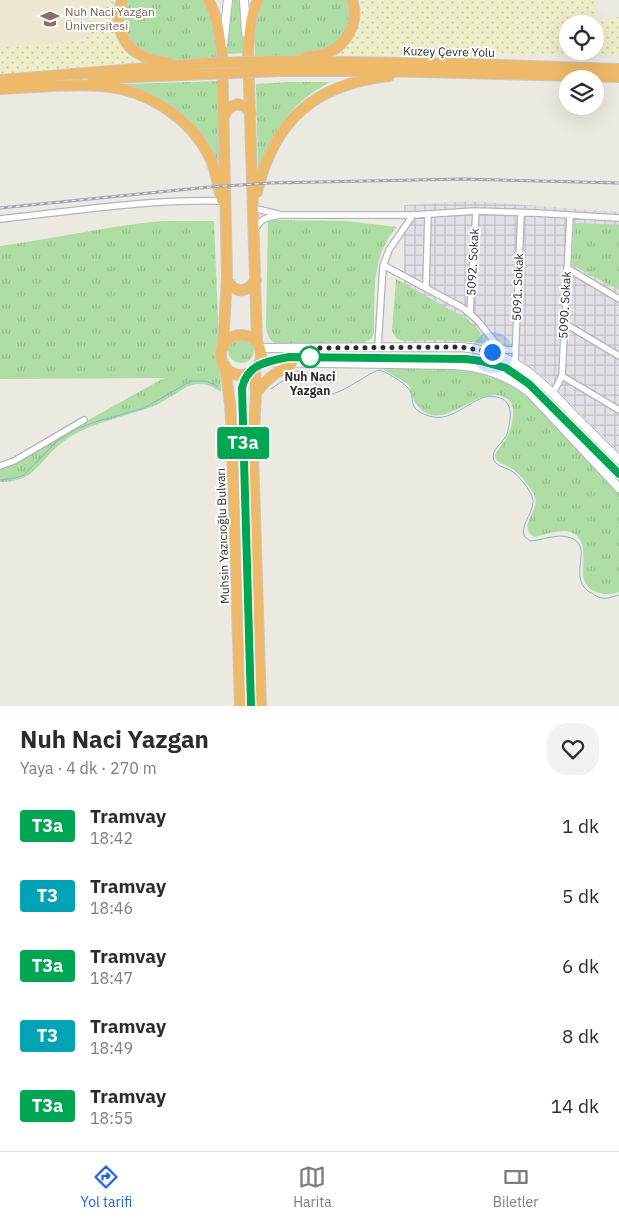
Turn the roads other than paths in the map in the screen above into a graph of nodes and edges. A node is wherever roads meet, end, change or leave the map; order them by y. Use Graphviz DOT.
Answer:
graph roads {
  1 [pos="123,0"];
  2 [pos="208,0"];
  3 [pos="228,0"];
  4 [pos="244,0"];
  5 [pos="258,0"];
  6 [pos="352,0"];
  7 [pos="248,50"];
  8 [pos="222,53"];
  9 [pos="209,63"];
  10 [pos="280,66"];
  11 [pos="619,69"];
  12 [pos="471,74"];
  13 [pos="619,77"];
  14 [pos="0,80"];
  15 [pos="0,89"];
  16 [pos="251,114"];
  17 [pos="224,116"];
  18 [pos="222,201"];
  19 [pos="254,208"];
  20 [pos="476,211"];
  21 [pos="521,212"];
  22 [pos="428,214"];
  23 [pos="226,215"];
  24 [pos="280,215"];
  25 [pos="413,215"];
  26 [pos="570,215"];
  27 [pos="619,218"];
  28 [pos="0,219"];
  29 [pos="254,230"];
  30 [pos="383,265"];
  31 [pos="567,268"];
  32 [pos="256,280"];
  33 [pos="227,281"];
  34 [pos="426,287"];
  35 [pos="619,299"];
  36 [pos="470,313"];
  37 [pos="564,324"];
  38 [pos="258,346"];
  39 [pos="223,347"];
  40 [pos="378,348"];
  41 [pos="515,350"];
  42 [pos="619,356"];
  43 [pos="515,362"];
  44 [pos="292,363"];
  45 [pos="224,366"];
  46 [pos="257,366"];
  47 [pos="562,376"];
  48 [pos="256,393"];
  49 [pos="553,393"];
  50 [pos="619,410"];
  51 [pos="84,420"];
  52 [pos="619,460"];
  53 [pos="0,466"];
  54 [pos="619,488"];
  55 [pos="240,706"];
  56 [pos="261,706"];
  1 -- 9 [label="highway"];
  2 -- 8 [label="highway"];
  3 -- 8 [label="street"];
  4 -- 7 [label="street"];
  5 -- 7 [label="highway"];
  6 -- 10 [label="highway"];
  7 -- 16 [label="highway"];
  8 -- 17 [label="highway"];
  9 -- 10 [label="highway, bridge"];
  9 -- 14 [label="highway"];
  10 -- 11 [label="highway, Kuzey Çevre Yolu"];
  10 -- 12 [label="highway, Kuzey Çevre Yolu"];
  10 -- 15 [label="highway, bridge"];
  12 -- 13 [label="highway, Kuzey Çevre Yolu"];
  12 -- 19 [label="highway"];
  15 -- 18 [label="highway"];
  16 -- 17 [label="highway"];
  16 -- 19 [label="highway"];
  17 -- 23 [label="highway"];
  18 -- 23 [label="highway"];
  18 -- 28 [label="street"];
  19 -- 24 [label="street"];
  19 -- 29 [label="highway"];
  20 -- 21 [label="street"];
  20 -- 22 [label="street"];
  20 -- 36 [label="street, 5092. Sokak"];
  21 -- 26 [label="street"];
  21 -- 41 [label="street, 5091. Sokak"];
  22 -- 25 [label="street"];
  22 -- 34 [label="street"];
  23 -- 33 [label="highway"];
  24 -- 25 [label="street"];
  24 -- 29 [label="street"];
  25 -- 30 [label="street"];
  26 -- 27 [label="street"];
  26 -- 31 [label="street, 5090. Sokak"];
  29 -- 32 [label="highway"];
  30 -- 34 [label="street"];
  30 -- 40 [label="street"];
  31 -- 35 [label="street"];
  31 -- 37 [label="street, 5090. Sokak"];
  32 -- 33 [label="highway"];
  32 -- 38 [label="highway"];
  33 -- 39 [label="highway"];
  34 -- 36 [label="street"];
  36 -- 41 [label="street"];
  37 -- 42 [label="street"];
  37 -- 47 [label="street, 5090. Sokak"];
  38 -- 39 [label="highway"];
  38 -- 40 [label="street"];
  38 -- 46 [label="highway"];
  39 -- 45 [label="highway"];
  40 -- 43 [label="street"];
  41 -- 43 [label="street, 5091. Sokak"];
  43 -- 49 [label="street"];
  44 -- 46 [label="street"];
  44 -- 48 [label="highway"];
  44 -- 54 [label="street"];
  45 -- 46 [label="highway"];
  45 -- 55 [label="highway, Muhsin Yazıcıoğlu Bulvarı"];
  46 -- 48 [label="highway"];
  47 -- 49 [label="street, 5090. Sokak"];
  47 -- 50 [label="street"];
  48 -- 56 [label="highway"];
  49 -- 52 [label="street"];
  51 -- 53 [label="street"];
}
